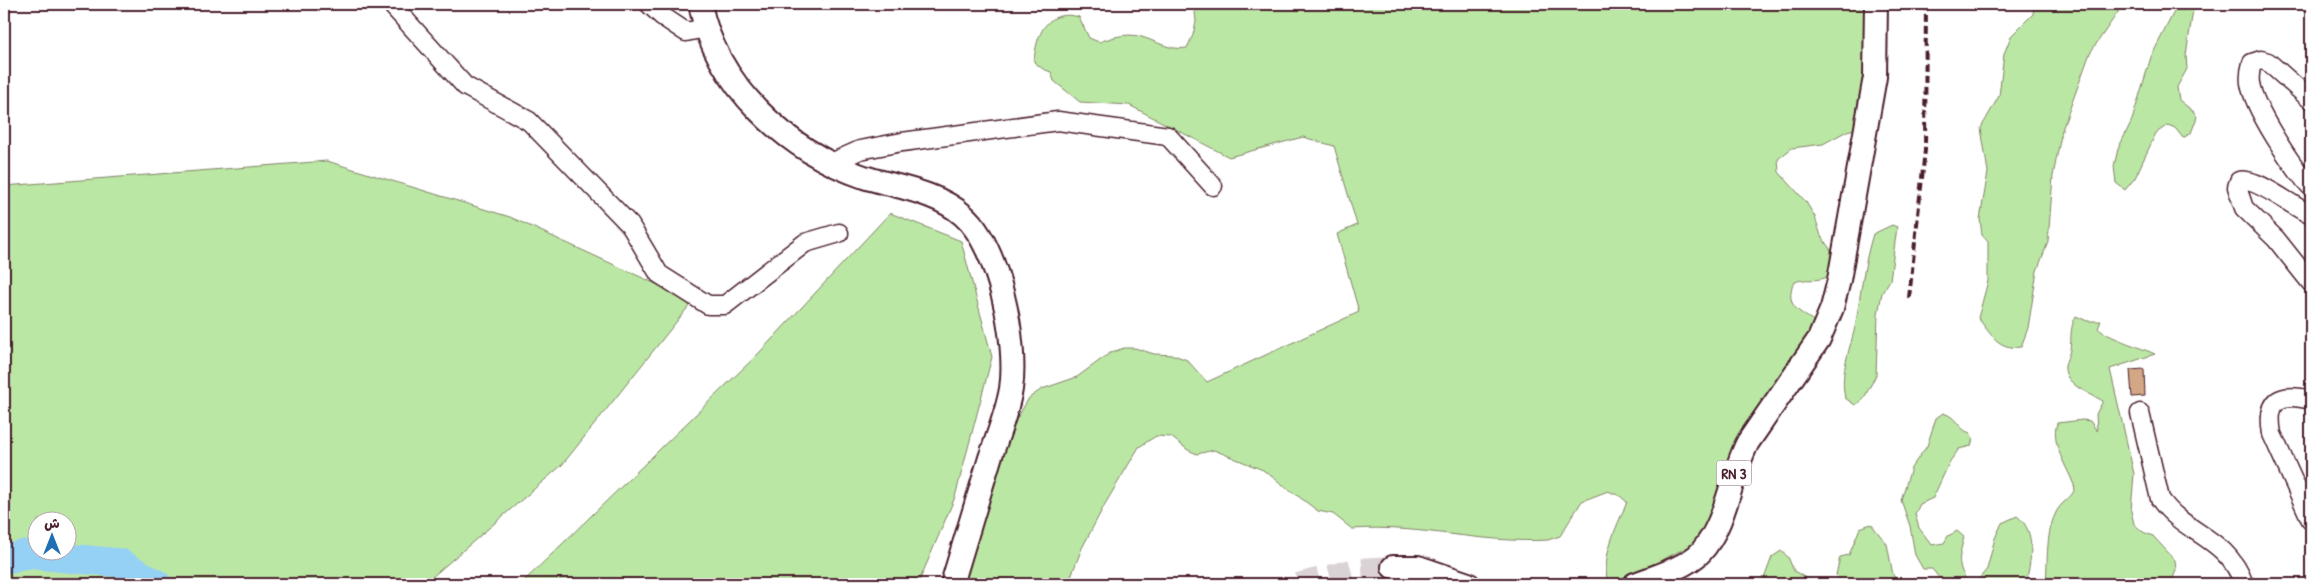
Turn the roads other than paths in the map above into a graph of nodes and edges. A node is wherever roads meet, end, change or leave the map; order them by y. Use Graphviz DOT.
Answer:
graph roads {
  1 [pos="391,4"];
  2 [pos="649,4"];
  3 [pos="700,4"];
  4 [pos="1876,4"];
  5 [pos="706,28"];
  6 [pos="2311,100"];
  7 [pos="831,163"];
  8 [pos="1213,186"];
  9 [pos="2311,187"];
  10 [pos="2311,215"];
  11 [pos="839,233"];
  12 [pos="2311,282"];
  13 [pos="2311,400"];
  14 [pos="2140,413"];
  15 [pos="2311,520"];
  16 [pos="1393,567"];
  17 [pos="952,584"];
  18 [pos="1468,584"];
  19 [pos="1635,584"];
  20 [pos="2244,584"];
  1 -- 11 [label="street"];
  2 -- 5 [label="street"];
  3 -- 5 [label="main road"];
  4 -- 19 [label="main road, RN 3"];
  5 -- 7 [label="main road"];
  6 -- 9 [label="street"];
  7 -- 8 [label="street"];
  7 -- 17 [label="main road"];
  10 -- 12 [label="street"];
  13 -- 15 [label="street"];
  14 -- 20 [label="street"];
  16 -- 18 [label="main road"];
}
